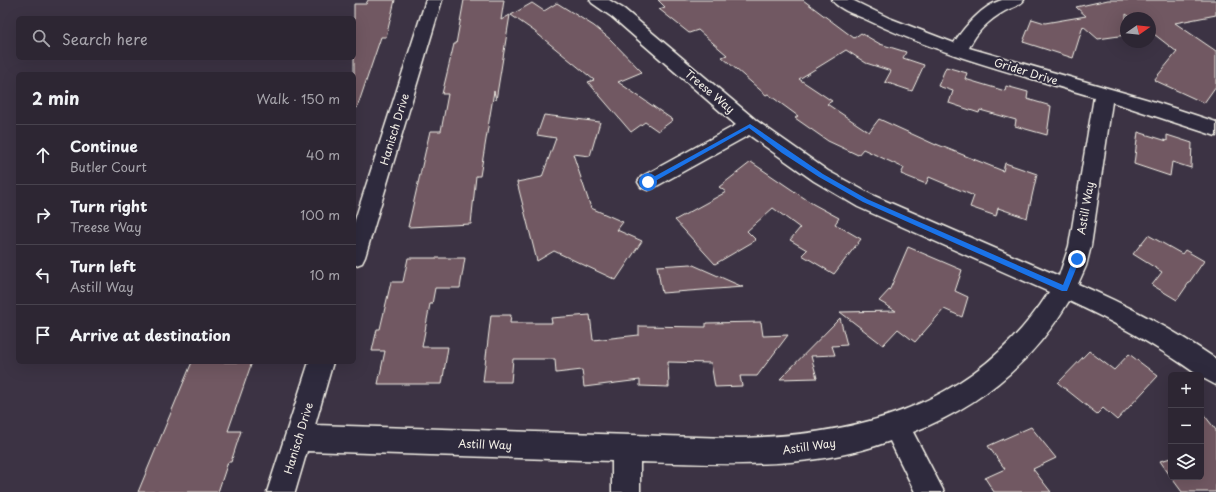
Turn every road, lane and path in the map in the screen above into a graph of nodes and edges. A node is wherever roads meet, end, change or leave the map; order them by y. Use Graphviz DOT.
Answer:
graph roads {
  1 [pos="434,0"];
  2 [pos="598,0"];
  3 [pos="840,0"];
  4 [pos="1016,0"];
  5 [pos="959,51"];
  6 [pos="1104,94"];
  7 [pos="750,126"];
  8 [pos="1216,129"];
  9 [pos="648,182"];
  10 [pos="356,251"];
  11 [pos="1065,288"];
  12 [pos="321,364"];
  13 [pos="1216,373"];
  14 [pos="896,426"];
  15 [pos="298,438"];
  16 [pos="626,448"];
  17 [pos="281,492"];
  18 [pos="626,492"];
  19 [pos="930,492"];
  1 -- 10 [label="street, Hanisch Drive"];
  2 -- 7 [label="street, Treese Way"];
  3 -- 5 [label="street, Grider Drive"];
  4 -- 5 [label="street"];
  5 -- 6 [label="street, Grider Drive"];
  6 -- 8 [label="street, Grider Drive"];
  6 -- 11 [label="street, Astill Way"];
  7 -- 9 [label="street"];
  7 -- 11 [label="street, Treese Way"];
  11 -- 13 [label="street"];
  11 -- 14 [label="street, Astill Way"];
  12 -- 15 [label="street, Hanisch Drive"];
  14 -- 16 [label="street, Astill Way"];
  14 -- 19 [label="street"];
  15 -- 16 [label="street, Astill Way"];
  15 -- 17 [label="street, Hanisch Drive"];
  16 -- 18 [label="street"];
}
